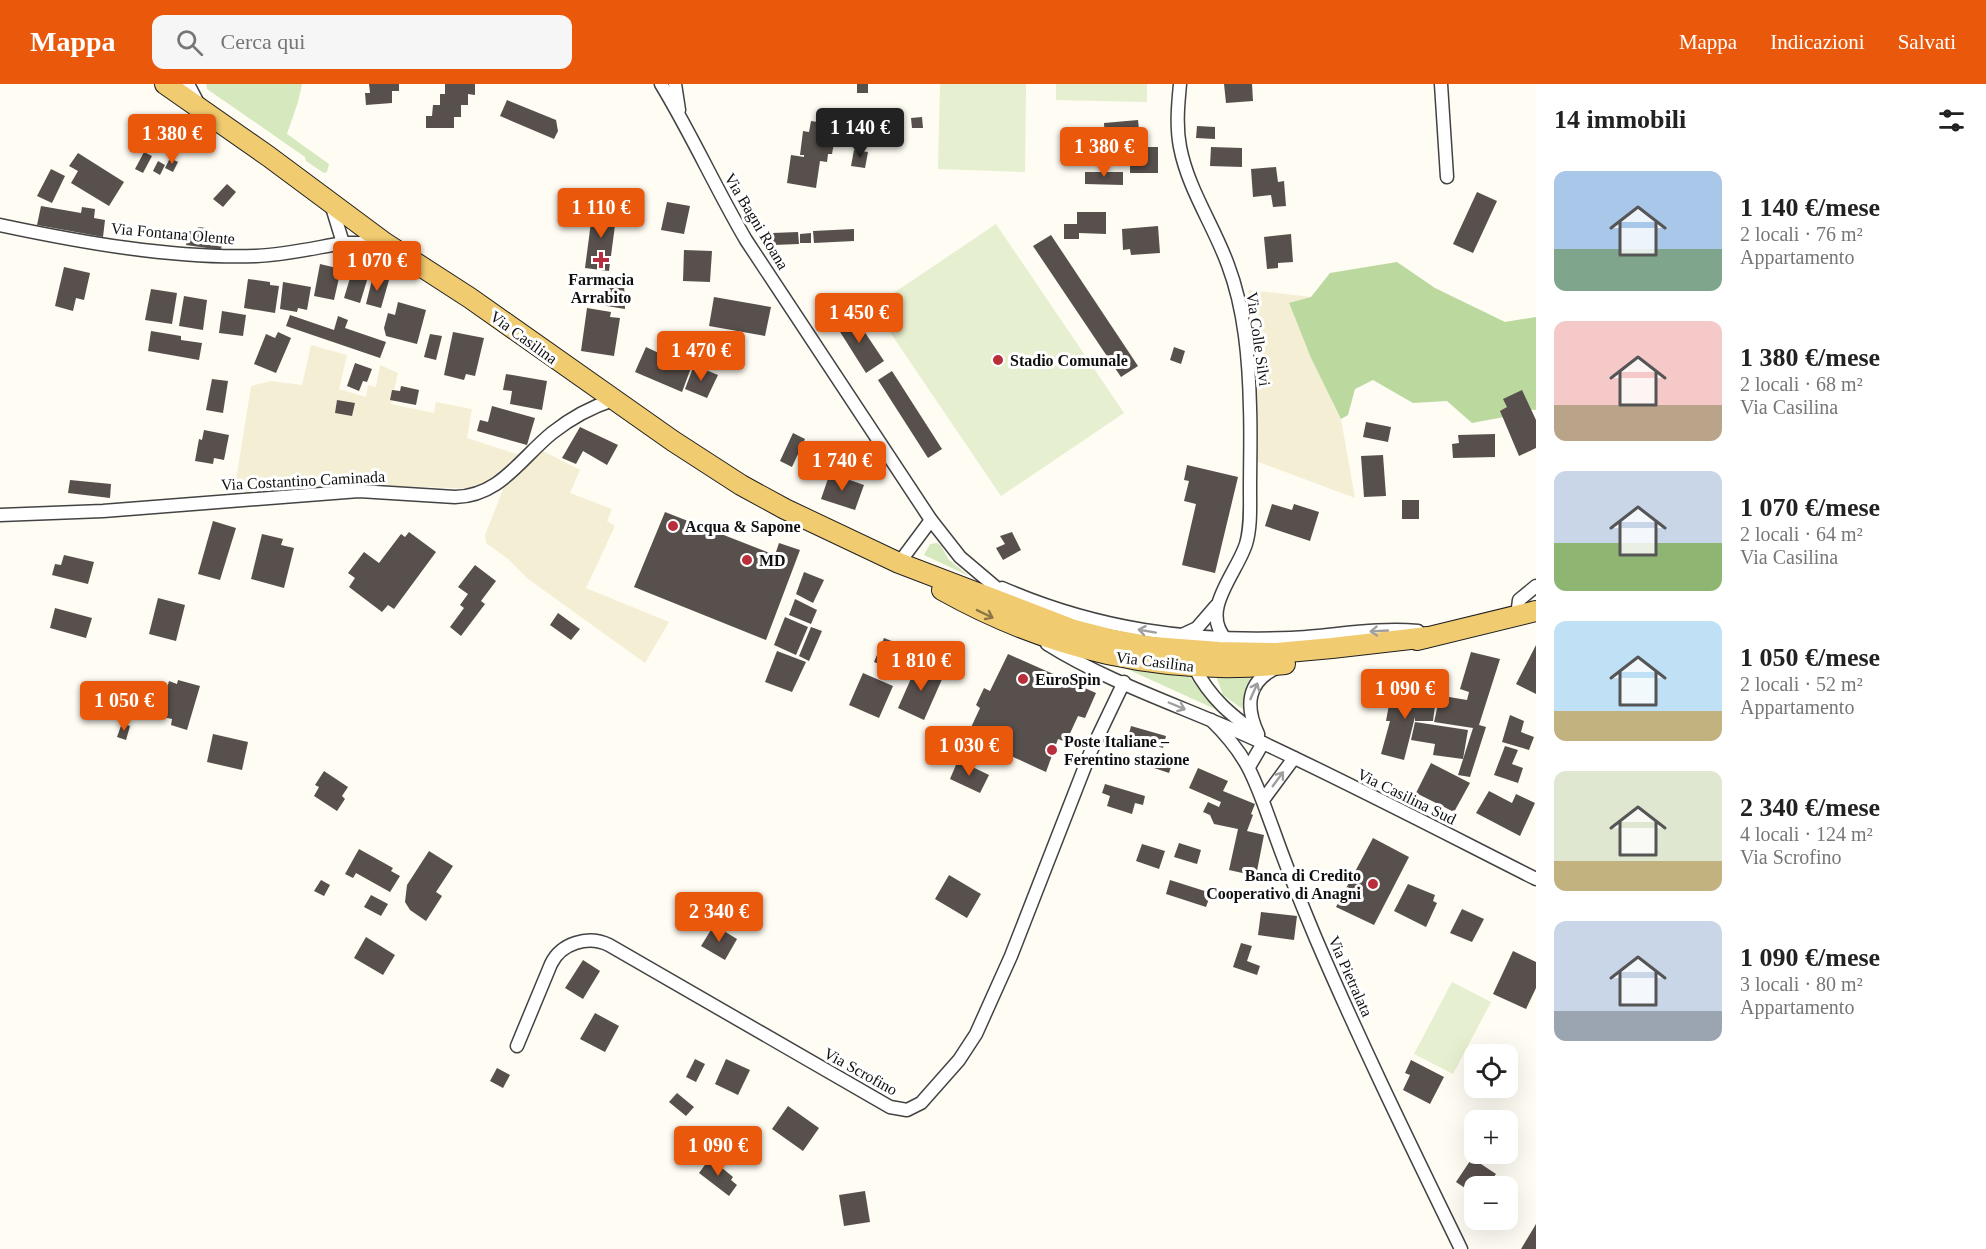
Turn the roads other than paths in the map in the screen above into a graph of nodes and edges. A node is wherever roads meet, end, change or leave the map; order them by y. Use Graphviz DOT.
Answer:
graph roads {
  1 [pos="165,84"];
  2 [pos="188,84"];
  3 [pos="661,84"];
  4 [pos="675,84"];
  5 [pos="1180,84"];
  6 [pos="1441,84"];
  7 [pos="201,108"];
  8 [pos="679,114"];
  9 [pos="1447,177"];
  10 [pos="331,202"];
  11 [pos="0,225"];
  12 [pos="343,243"];
  13 [pos="386,243"];
  14 [pos="613,400"];
  15 [pos="0,515"];
  16 [pos="931,520"];
  17 [pos="898,563"];
  18 [pos="991,583"];
  19 [pos="1536,586"];
  20 [pos="1218,603"];
  21 [pos="1024,612"];
  22 [pos="1526,613"];
  23 [pos="1031,633"];
  24 [pos="1178,636"];
  25 [pos="1433,636"];
  26 [pos="1109,639"];
  27 [pos="1226,639"];
  28 [pos="1291,664"];
  29 [pos="1194,667"];
  30 [pos="1124,682"];
  31 [pos="1211,720"];
  32 [pos="1261,739"];
  33 [pos="1294,758"];
  34 [pos="1249,767"];
  35 [pos="1263,800"];
  36 [pos="1536,879"];
  37 [pos="517,1046"];
  38 [pos="1461,1249"];
  1 -- 7 [label="main road, Via Casilina"];
  2 -- 7 [label="street"];
  3 -- 8 [label="street, Via Bagni Roana"];
  4 -- 8 [label="street"];
  5 -- 20 [label="street, Via Colle Silvi"];
  6 -- 9 [label="street"];
  7 -- 10 [label="main road, Via Casilina"];
  8 -- 16 [label="street, Via Bagni Roana"];
  10 -- 12 [label="street"];
  10 -- 13 [label="main road, Via Casilina"];
  11 -- 12 [label="street, Via Fontana Olente"];
  12 -- 13 [label="street, Via Fontana Olente"];
  13 -- 14 [label="main road, Via Casilina"];
  14 -- 15 [label="street, Via Costantino Caminada"];
  14 -- 17 [label="main road, Via Casilina"];
  16 -- 17 [label="street"];
  16 -- 18 [label="street, Via Bagni Roana"];
  17 -- 21 [label="main road, Via Casilina"];
  17 -- 23 [label="main road, Via Casilina, one-way"];
  18 -- 21 [label="street, Via Bagni Roana"];
  24 -- 18 [label="street, one-way"];
  19 -- 22 [label="street"];
  20 -- 24 [label="street, Via Colle Silvi"];
  20 -- 27 [label="street"];
  21 -- 26 [label="main road, Via Casilina"];
  22 -- 25 [label="main road, Via Casilina"];
  23 -- 29 [label="main road, Via Casilina"];
  23 -- 30 [label="street, Via Casilina Sud"];
  24 -- 27 [label="street"];
  25 -- 26 [label="main road, Via Casilina"];
  25 -- 27 [label="street, one-way"];
  25 -- 28 [label="main road, Via Casilina"];
  26 -- 29 [label="street"];
  28 -- 29 [label="main road, Via Casilina"];
  32 -- 28 [label="street, one-way"];
  29 -- 32 [label="street"];
  30 -- 31 [label="street, Via Casilina Sud, one-way"];
  30 -- 37 [label="street, Via Scrofino"];
  31 -- 32 [label="street, Via Casilina Sud"];
  31 -- 34 [label="street, Via Pietralata"];
  32 -- 33 [label="street, Via Casilina Sud"];
  32 -- 34 [label="street"];
  35 -- 33 [label="street, one-way"];
  33 -- 36 [label="street, Via Casilina Sud"];
  34 -- 35 [label="street, Via Pietralata"];
  35 -- 38 [label="street, Via Pietralata"];
}
